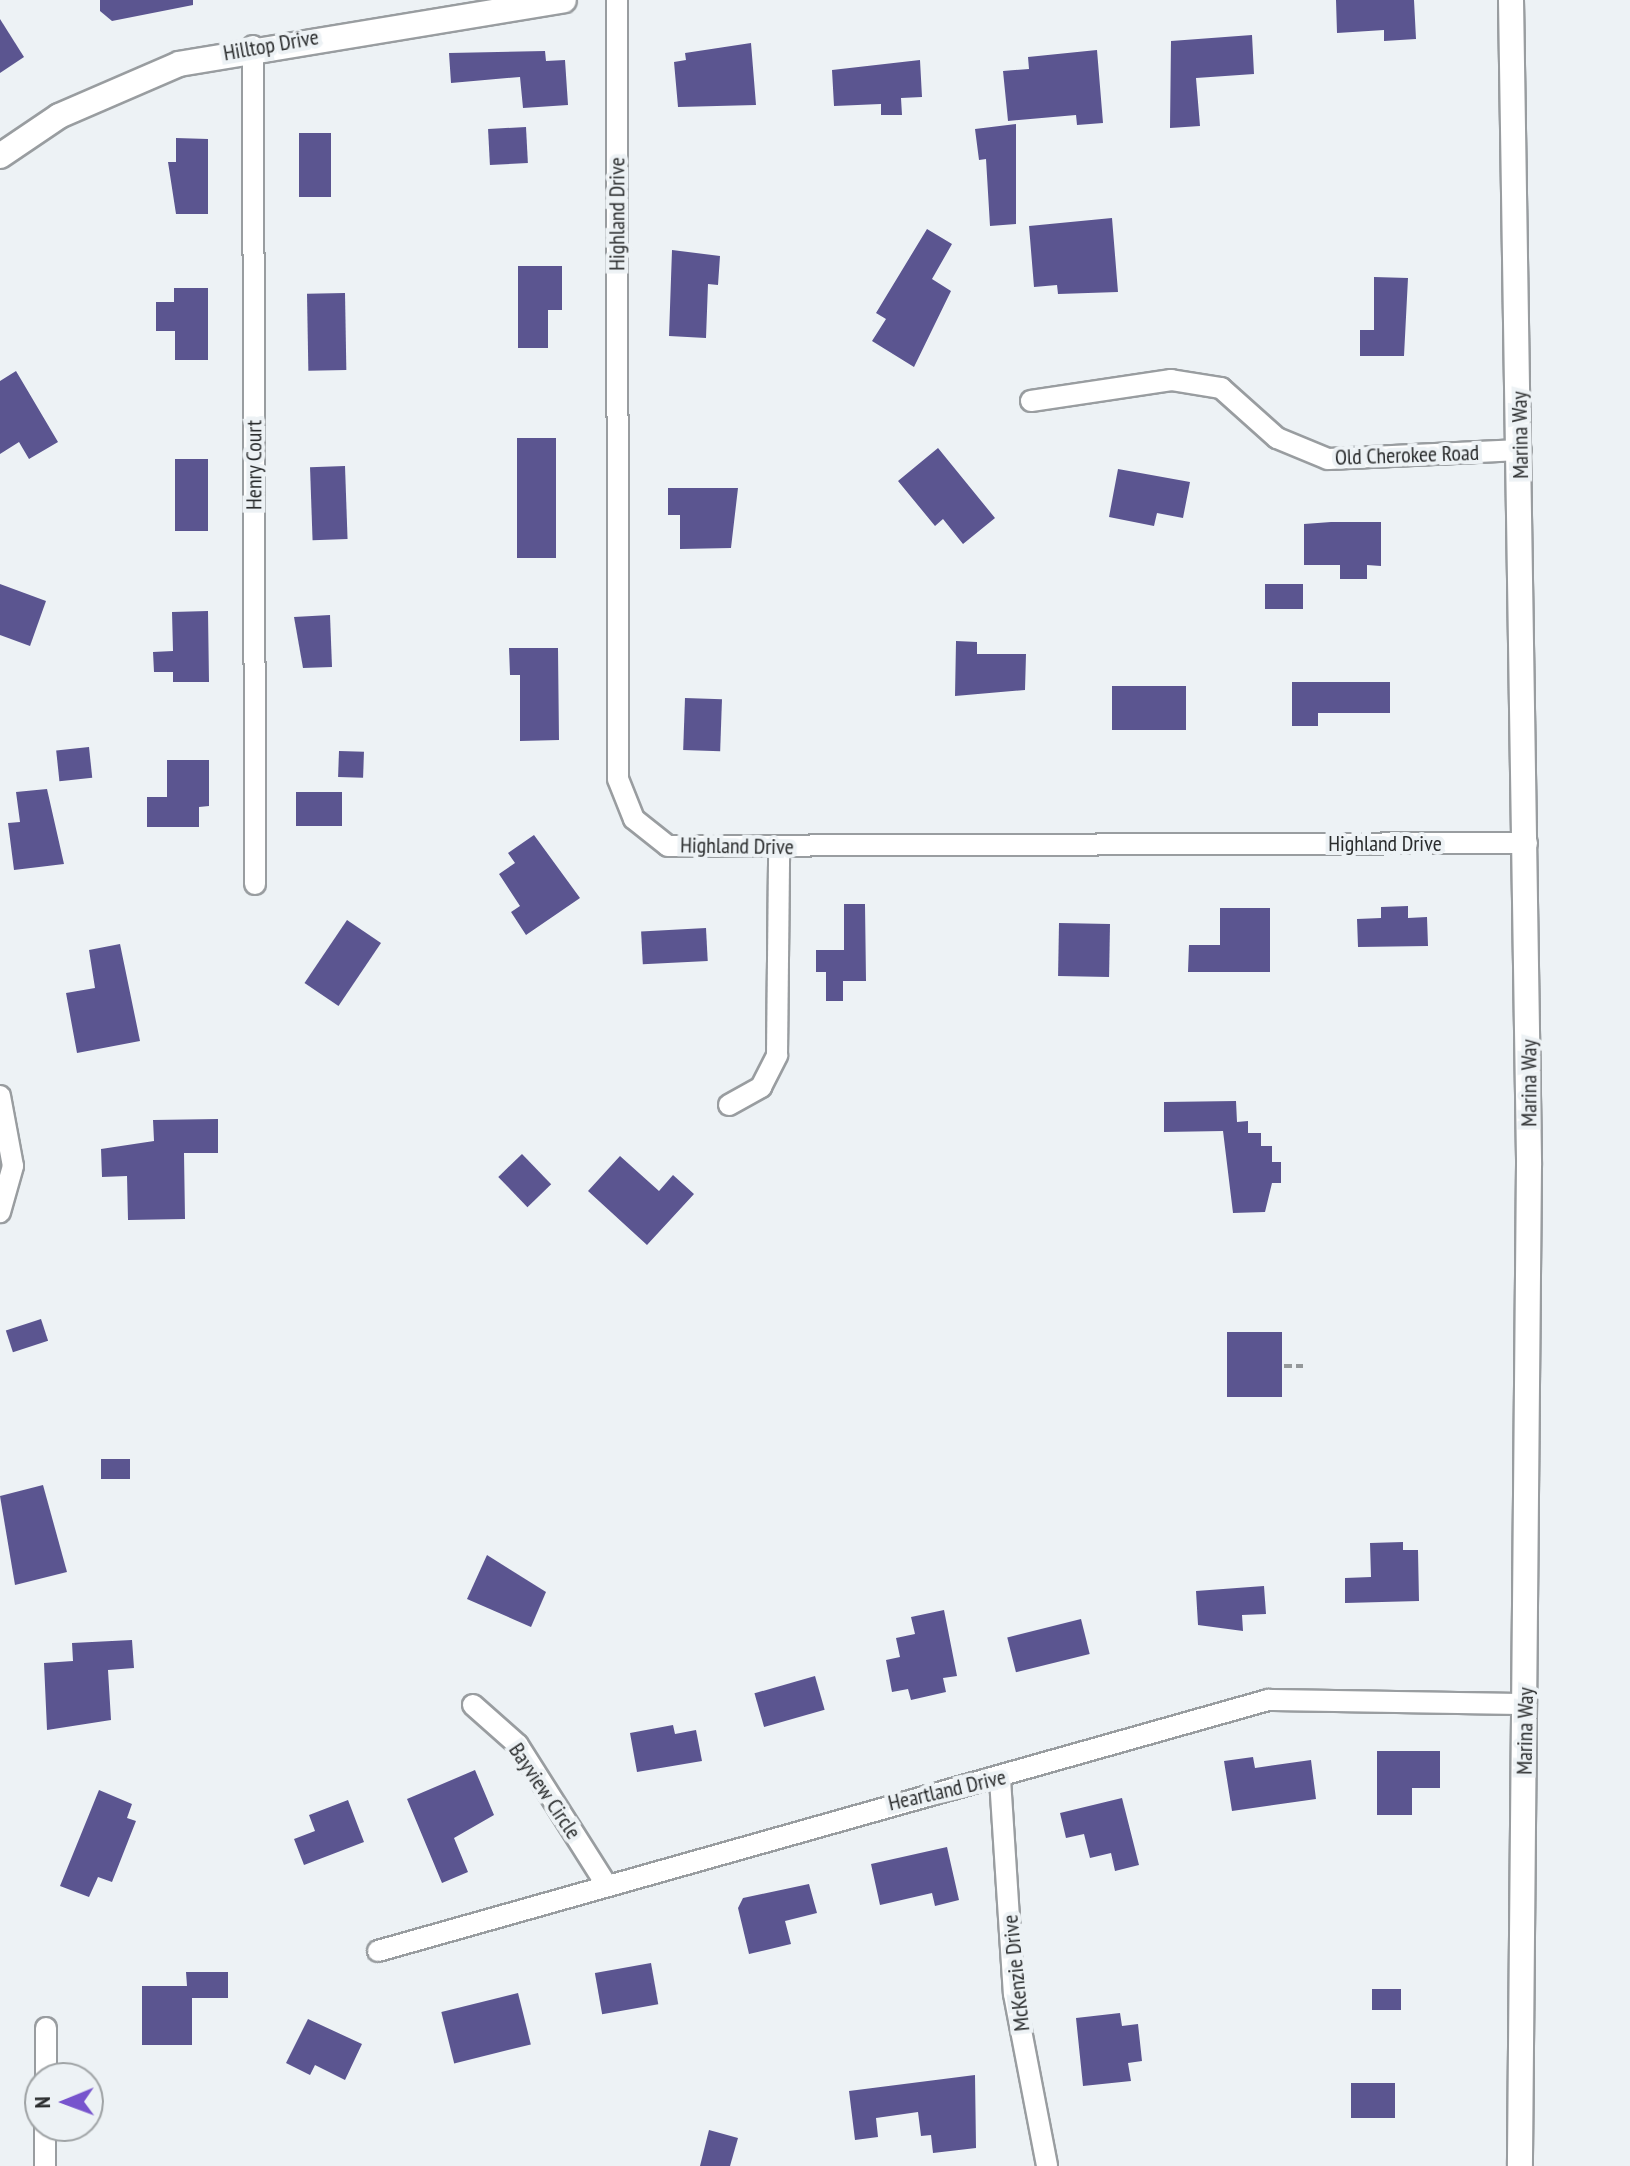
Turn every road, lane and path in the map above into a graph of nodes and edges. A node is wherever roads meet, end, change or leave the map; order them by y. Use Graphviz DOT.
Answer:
graph roads {
  1 [pos="564,0"];
  2 [pos="617,0"];
  3 [pos="1511,0"];
  4 [pos="253,46"];
  5 [pos="0,156"];
  6 [pos="1031,401"];
  7 [pos="1521,450"];
  8 [pos="1527,843"];
  9 [pos="779,847"];
  10 [pos="255,884"];
  11 [pos="0,1096"];
  12 [pos="729,1105"];
  13 [pos="0,1212"];
  14 [pos="1284,1366"];
  15 [pos="1303,1366"];
  16 [pos="1525,1704"];
  17 [pos="473,1705"];
  18 [pos="1000,1779"];
  19 [pos="607,1886"];
  20 [pos="378,1951"];
  21 [pos="46,2028"];
  22 [pos="46,2062"];
  23 [pos="45,2142"];
  24 [pos="45,2166"];
  25 [pos="1047,2166"];
  26 [pos="1520,2166"];
  1 -- 4 [label="street, Hilltop Drive"];
  2 -- 9 [label="street, Highland Drive"];
  3 -- 7 [label="street, Marina Way"];
  4 -- 5 [label="street, Hilltop Drive"];
  4 -- 10 [label="street, Henry Court"];
  6 -- 7 [label="street, Old Cherokee Road"];
  7 -- 8 [label="street, Marina Way"];
  8 -- 9 [label="street, Highland Drive"];
  8 -- 16 [label="street, Marina Way"];
  9 -- 12 [label="street"];
  11 -- 13 [label="street"];
  14 -- 15 [label="path"];
  16 -- 18 [label="street, Heartland Drive"];
  16 -- 26 [label="street, Marina Way"];
  17 -- 19 [label="street, Bayview Circle"];
  18 -- 19 [label="street, Heartland Drive"];
  18 -- 25 [label="street, McKenzie Drive"];
  19 -- 20 [label="street, Heartland Drive"];
  21 -- 22 [label="street"];
  23 -- 24 [label="street"];
}
